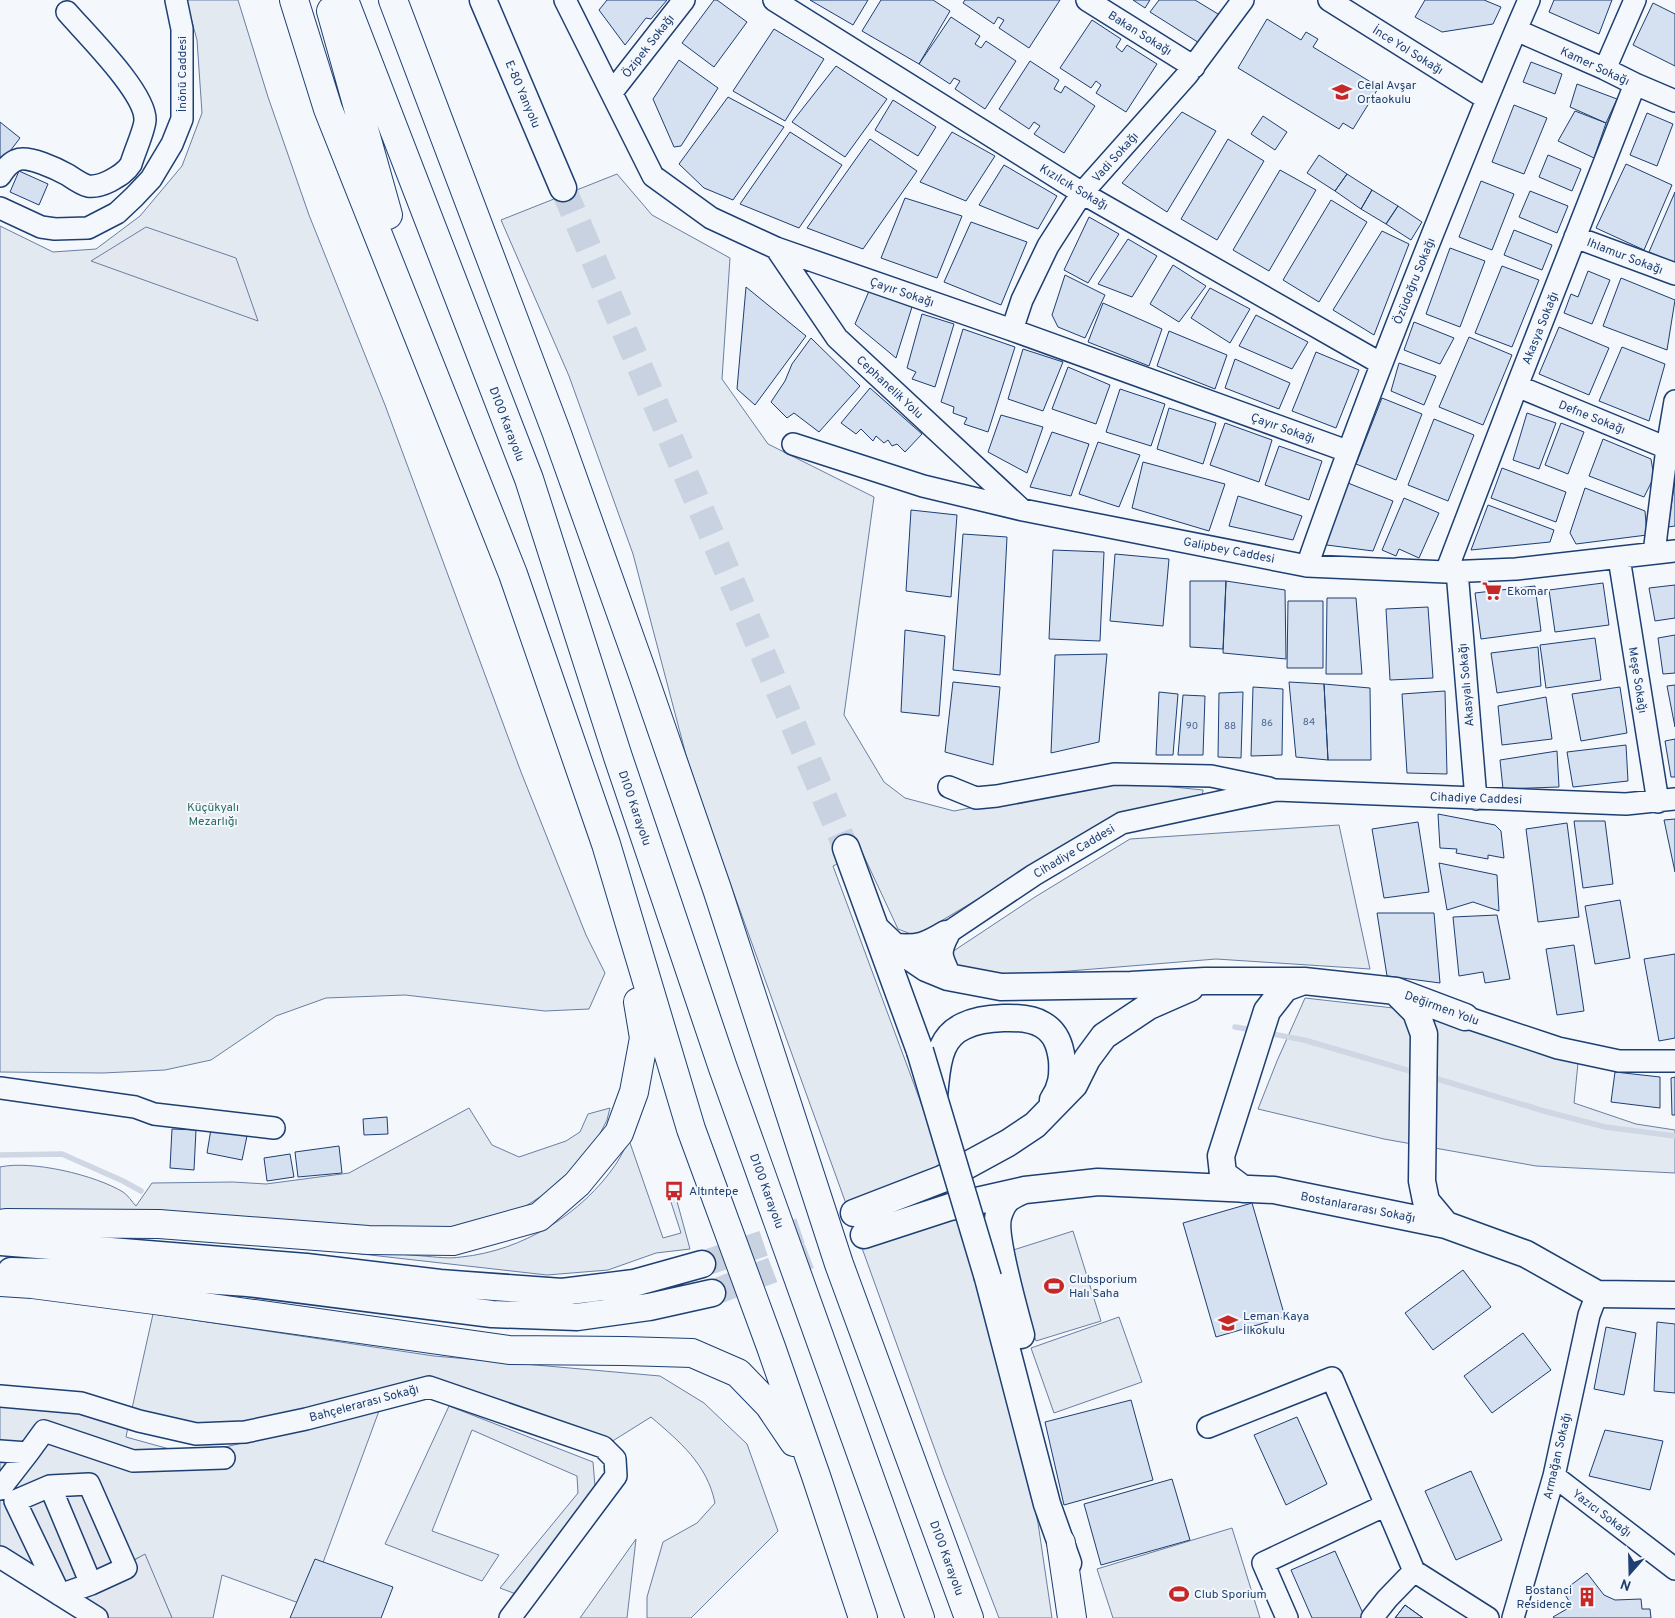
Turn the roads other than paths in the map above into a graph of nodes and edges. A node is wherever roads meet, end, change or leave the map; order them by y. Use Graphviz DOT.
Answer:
graph roads {
  1 [pos="176,0"];
  2 [pos="294,0"];
  3 [pos="328,0"];
  4 [pos="344,0"];
  5 [pos="393,0"];
  6 [pos="483,0"];
  7 [pos="565,0"];
  8 [pos="684,0"];
  9 [pos="774,0"];
  10 [pos="1087,0"];
  11 [pos="1243,0"];
  12 [pos="1329,0"];
  13 [pos="1529,0"];
  14 [pos="1635,0"];
  15 [pos="67,12"];
  16 [pos="1516,30"];
  17 [pos="1194,67"];
  18 [pos="1605,69"];
  19 [pos="1635,84"];
  20 [pos="612,92"];
  21 [pos="1487,100"];
  22 [pos="1675,100"];
  23 [pos="0,176"];
  24 [pos="563,188"];
  25 [pos="1082,194"];
  26 [pos="0,209"];
  27 [pos="1575,237"];
  28 [pos="776,248"];
  29 [pos="1675,274"];
  30 [pos="1012,330"];
  31 [pos="1380,363"];
  32 [pos="1517,386"];
  33 [pos="445,404"];
  34 [pos="1674,411"];
  35 [pos="793,444"];
  36 [pos="1668,448"];
  37 [pos="1347,451"];
  38 [pos="1023,510"];
  39 [pos="1665,552"];
  40 [pos="1619,558"];
  41 [pos="1307,566"];
  42 [pos="1452,571"];
  43 [pos="949,787"];
  44 [pos="1276,790"];
  45 [pos="1476,799"];
  46 [pos="1666,801"];
  47 [pos="606,844"];
  48 [pos="846,848"];
  49 [pos="876,929"];
  50 [pos="946,934"];
  51 [pos="895,947"];
  52 [pos="948,977"];
  53 [pos="1205,981"];
  54 [pos="1304,981"];
  55 [pos="1396,992"];
  56 [pos="1465,1017"];
  57 [pos="1424,1042"];
  58 [pos="932,1049"];
  59 [pos="1675,1060"];
  60 [pos="0,1088"];
  61 [pos="1035,1125"];
  62 [pos="274,1128"];
  63 [pos="1422,1180"];
  64 [pos="1243,1189"];
  65 [pos="1025,1190"];
  66 [pos="1377,1211"];
  67 [pos="0,1224"];
  68 [pos="1446,1224"];
  69 [pos="0,1242"];
  70 [pos="702,1264"];
  71 [pos="0,1272"];
  72 [pos="0,1282"];
  73 [pos="712,1293"];
  74 [pos="1597,1294"];
  75 [pos="1675,1295"];
  76 [pos="0,1396"];
  77 [pos="1208,1426"];
  78 [pos="1032,1448"];
  79 [pos="0,1451"];
  80 [pos="28,1453"];
  81 [pos="224,1458"];
  82 [pos="816,1476"];
  83 [pos="1554,1476"];
  84 [pos="50,1486"];
  85 [pos="0,1489"];
  86 [pos="878,1500"];
  87 [pos="1386,1505"];
  88 [pos="1061,1543"];
  89 [pos="0,1557"];
  90 [pos="1675,1568"];
  91 [pos="1414,1571"];
  92 [pos="91,1584"];
  93 [pos="60,1595"];
  94 [pos="97,1618"];
  95 [pos="510,1618"];
  96 [pos="863,1618"];
  97 [pos="907,1618"];
  98 [pos="920,1618"];
  99 [pos="969,1618"];
  100 [pos="1072,1618"];
  101 [pos="1085,1618"];
  102 [pos="1287,1618"];
  103 [pos="1372,1618"];
  104 [pos="1488,1618"];
  105 [pos="1513,1618"];
  1 -- 26 [label="street, İnönü Caddesi"];
  2 -- 33 [label="highway"];
  3 -- 33 [label="highway"];
  4 -- 86 [label="highway, D100 Karayolu"];
  5 -- 99 [label="highway, D100 Karayolu"];
  6 -- 24 [label="main road, E-80 Yanyolu"];
  7 -- 20 [label="street, Çayır Sokağı"];
  8 -- 20 [label="street, Özipek Sokağı"];
  9 -- 25 [label="street, Kızılcık Sokağı"];
  10 -- 17 [label="street, Bakan Sokağı"];
  11 -- 17 [label="street, Vadi Sokağı"];
  12 -- 21 [label="street, İnce Yol Sokağı"];
  13 -- 16 [label="street, Özüdoğru Sokağı"];
  14 -- 18 [label="street"];
  15 -- 23 [label="street"];
  16 -- 18 [label="street, Kamer Sokağı"];
  16 -- 21 [label="street, Özüdoğru Sokağı"];
  17 -- 25 [label="street, Vadi Sokağı"];
  18 -- 19 [label="street, Kamer Sokağı"];
  19 -- 22 [label="street, Kamer Sokağı"];
  19 -- 27 [label="street, Akasya Sokağı"];
  20 -- 28 [label="street, Çayır Sokağı"];
  21 -- 31 [label="street, Özüdoğru Sokağı"];
  25 -- 30 [label="street, Vadi Sokağı"];
  25 -- 31 [label="street, Kızılcık Sokağı"];
  27 -- 29 [label="street, Ihlamur Sokağı"];
  27 -- 32 [label="street, Akasya Sokağı"];
  28 -- 30 [label="street, Çayır Sokağı"];
  28 -- 38 [label="street, Cephanelik Yolu"];
  30 -- 37 [label="street, Çayır Sokağı"];
  31 -- 37 [label="street, Özüdoğru Sokağı"];
  32 -- 36 [label="street, Defne Sokağı"];
  32 -- 42 [label="street, Akasya Sokağı"];
  33 -- 47 [label="highway"];
  34 -- 36 [label="street"];
  35 -- 38 [label="street, Galipbey Caddesi"];
  36 -- 39 [label="street"];
  37 -- 41 [label="street, Özüdoğru Sokağı"];
  38 -- 41 [label="street, Galipbey Caddesi"];
  39 -- 40 [label="street, Galipbey Caddesi"];
  40 -- 42 [label="street, Galipbey Caddesi"];
  40 -- 46 [label="street, Meşe Sokağı"];
  41 -- 42 [label="street, Galipbey Caddesi"];
  42 -- 45 [label="street, Akasyalı Sokağı"];
  43 -- 44 [label="street, Cihadiye Caddesi"];
  44 -- 45 [label="street, Cihadiye Caddesi"];
  44 -- 50 [label="street, Cihadiye Caddesi"];
  45 -- 46 [label="street, Cihadiye Caddesi"];
  47 -- 67 [label="highway"];
  47 -- 82 [label="highway"];
  48 -- 49 [label="main road"];
  49 -- 51 [label="main road, Değirmen Yolu"];
  49 -- 58 [label="main road"];
  50 -- 51 [label="main road"];
  50 -- 52 [label="main road"];
  51 -- 52 [label="main road, Değirmen Yolu"];
  52 -- 53 [label="main road, Değirmen Yolu"];
  53 -- 54 [label="main road, Değirmen Yolu"];
  53 -- 61 [label="main road"];
  54 -- 55 [label="main road, Değirmen Yolu"];
  54 -- 64 [label="main road"];
  55 -- 56 [label="main road, Değirmen Yolu"];
  55 -- 57 [label="main road"];
  56 -- 57 [label="main road"];
  56 -- 59 [label="street, Değirmen Yolu"];
  57 -- 63 [label="main road"];
  58 -- 61 [label="main road"];
  58 -- 78 [label="main road, bridge"];
  60 -- 62 [label="street"];
  61 -- 65 [label="main road, Bostanlararası Sokağı"];
  63 -- 66 [label="main road"];
  63 -- 68 [label="main road"];
  64 -- 65 [label="main road, Bostanlararası Sokağı"];
  64 -- 66 [label="main road, Bostanlararası Sokağı"];
  65 -- 78 [label="main road"];
  66 -- 68 [label="main road, Bostanlararası Sokağı"];
  68 -- 74 [label="main road, Bostanlararası Sokağı"];
  69 -- 70 [label="main road"];
  71 -- 73 [label="main road"];
  72 -- 82 [label="highway"];
  74 -- 75 [label="main road, Bostanlararası Sokağı"];
  74 -- 83 [label="street, Armağan Sokağı"];
  76 -- 95 [label="street, Bahçelerarası Sokağı"];
  77 -- 87 [label="street"];
  78 -- 88 [label="main road"];
  79 -- 80 [label="street"];
  80 -- 81 [label="street"];
  80 -- 85 [label="street"];
  82 -- 96 [label="highway"];
  83 -- 90 [label="street, Yazıcı Sokağı"];
  83 -- 105 [label="street, Armağan Sokağı"];
  84 -- 92 [label="street"];
  84 -- 92 [label="street"];
  84 -- 93 [label="street"];
  86 -- 97 [label="highway"];
  86 -- 98 [label="highway, D100 Karayolu"];
  87 -- 91 [label="street"];
  87 -- 102 [label="street"];
  88 -- 100 [label="highway"];
  88 -- 101 [label="main road"];
  89 -- 93 [label="street"];
  91 -- 103 [label="street"];
  91 -- 104 [label="street"];
  92 -- 93 [label="street"];
  93 -- 94 [label="street"];
}
